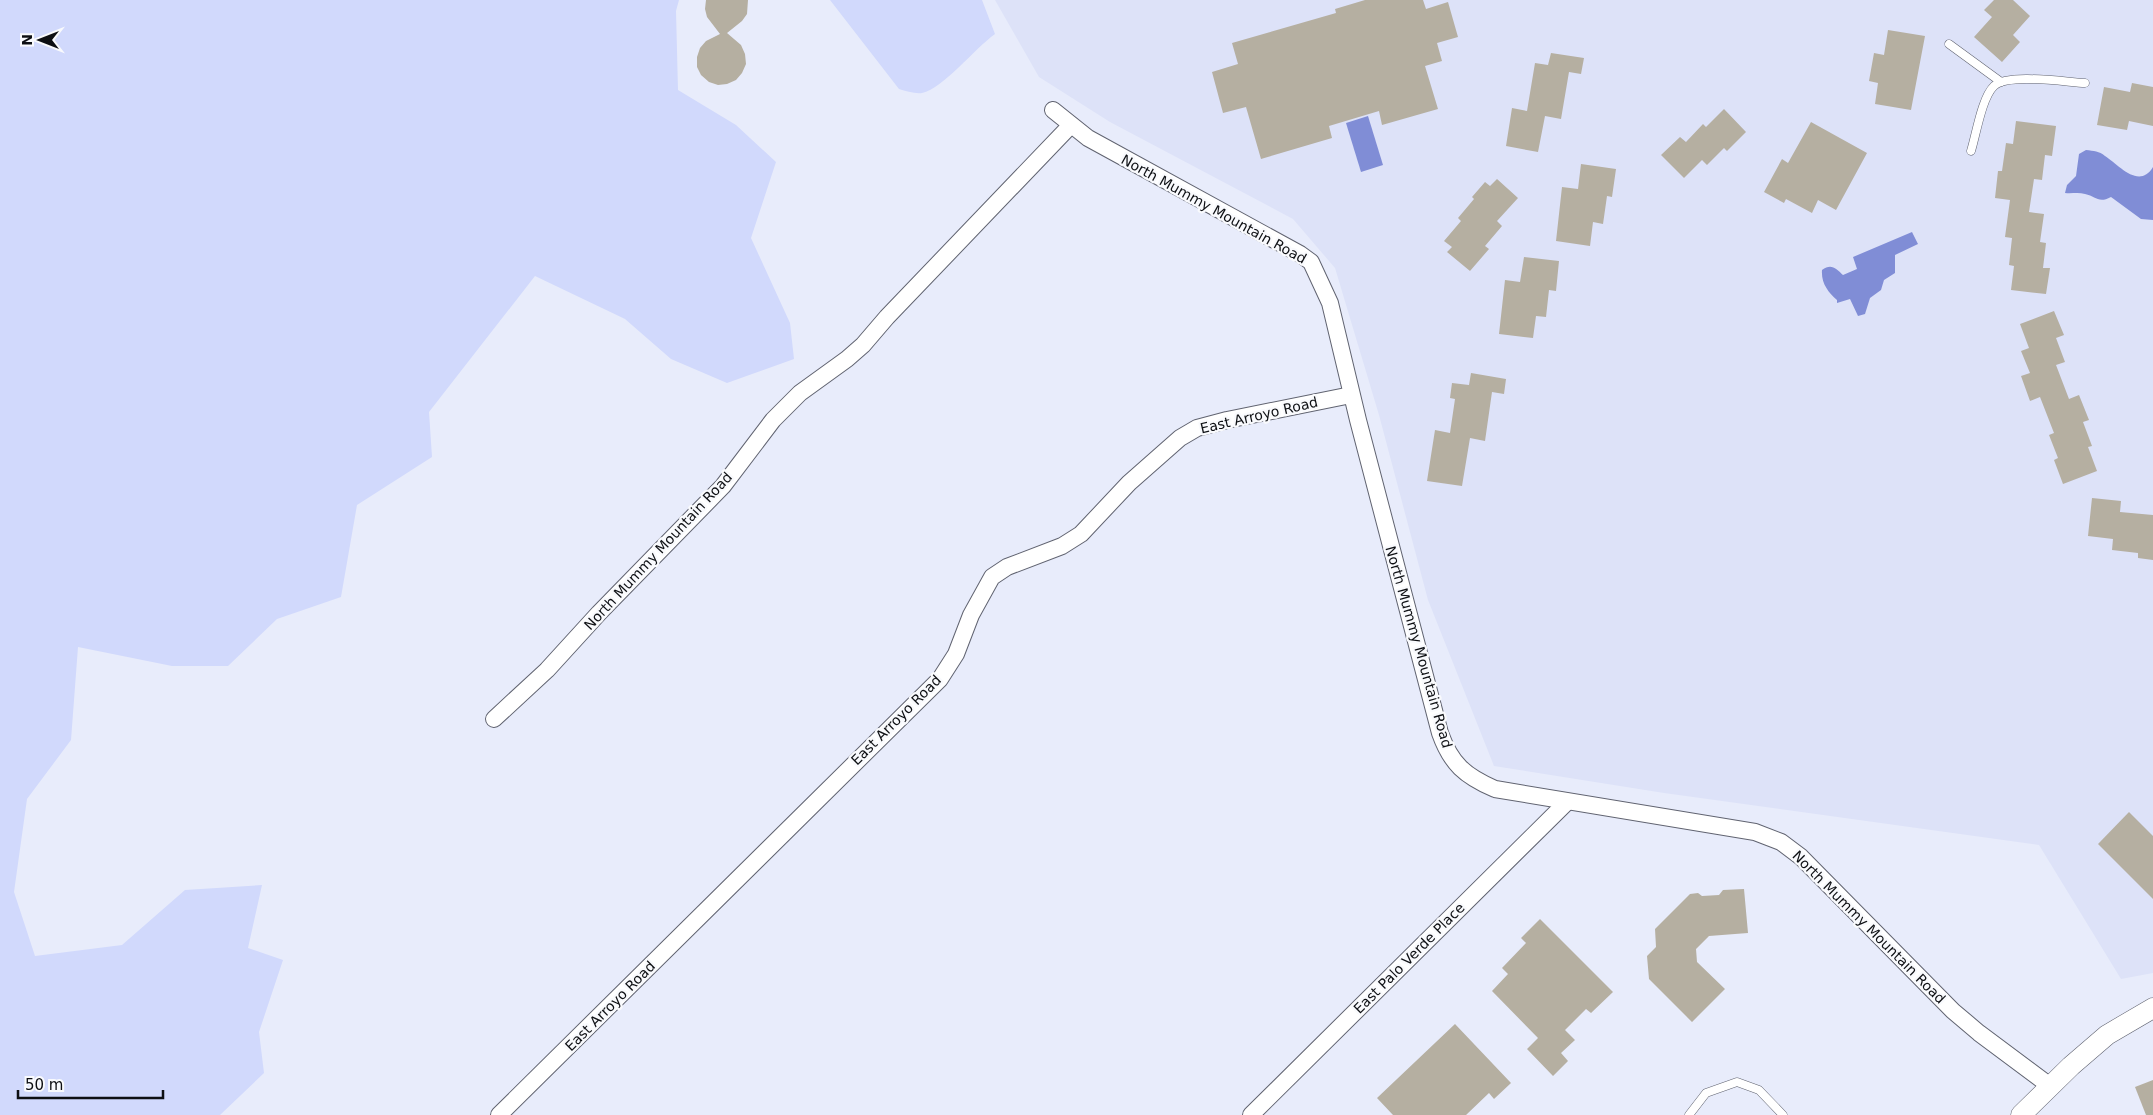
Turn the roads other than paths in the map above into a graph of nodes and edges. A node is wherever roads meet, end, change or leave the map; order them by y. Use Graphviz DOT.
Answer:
graph roads {
  1 [pos="1949,44"];
  2 [pos="2001,82"];
  3 [pos="2085,83"];
  4 [pos="1053,110"];
  5 [pos="1071,125"];
  6 [pos="1971,151"];
  7 [pos="1351,395"];
  8 [pos="494,719"];
  9 [pos="1567,802"];
  10 [pos="2153,1008"];
  11 [pos="2050,1086"];
  12 [pos="499,1115"];
  13 [pos="1251,1115"];
  14 [pos="1689,1115"];
  15 [pos="1783,1115"];
  16 [pos="2021,1115"];
  1 -- 2 [label="lane"];
  2 -- 3 [label="lane"];
  2 -- 6 [label="lane"];
  4 -- 5 [label="street, North Mummy Mountain Road"];
  5 -- 7 [label="street, North Mummy Mountain Road"];
  5 -- 8 [label="street, North Mummy Mountain Road"];
  7 -- 9 [label="street, North Mummy Mountain Road"];
  7 -- 12 [label="street, East Arroyo Road"];
  9 -- 11 [label="street, North Mummy Mountain Road"];
  9 -- 13 [label="street, East Palo Verde Place"];
  10 -- 11 [label="street"];
  11 -- 16 [label="street"];
  14 -- 15 [label="lane"];
}
